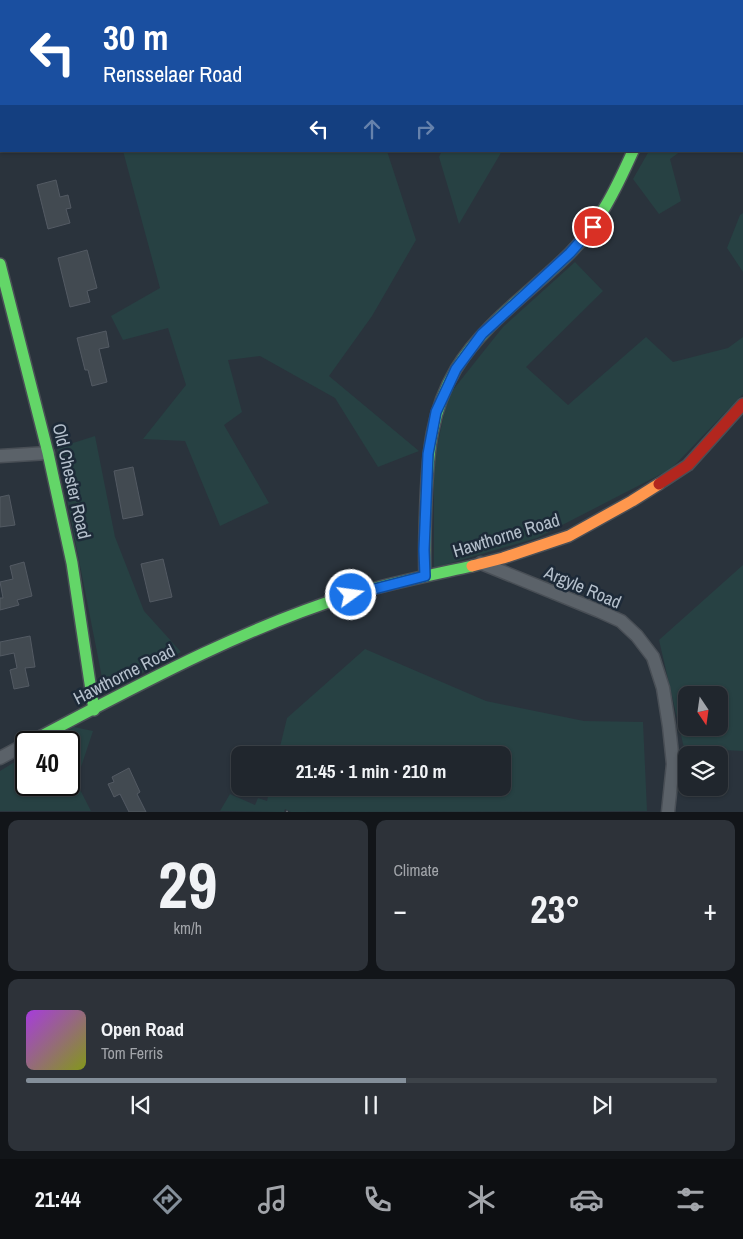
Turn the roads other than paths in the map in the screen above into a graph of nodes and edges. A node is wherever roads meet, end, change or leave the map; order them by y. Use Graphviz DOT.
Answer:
graph roads {
  1 [pos="633,152"];
  2 [pos="0,264"];
  3 [pos="743,404"];
  4 [pos="48,453"];
  5 [pos="0,456"];
  6 [pos="481,563"];
  7 [pos="425,576"];
  8 [pos="94,710"];
  9 [pos="52,731"];
  10 [pos="15,750"];
  11 [pos="0,758"];
  12 [pos="668,812"];
  1 -- 7 [label="street"];
  2 -- 4 [label="street, Old Chester Road"];
  3 -- 6 [label="street, Hawthorne Road"];
  4 -- 5 [label="street"];
  4 -- 8 [label="street, Old Chester Road"];
  6 -- 7 [label="street, Hawthorne Road"];
  6 -- 12 [label="street, Argyle Road"];
  7 -- 8 [label="street, Hawthorne Road"];
  8 -- 9 [label="street, Hawthorne Road"];
  10 -- 11 [label="street"];
}
